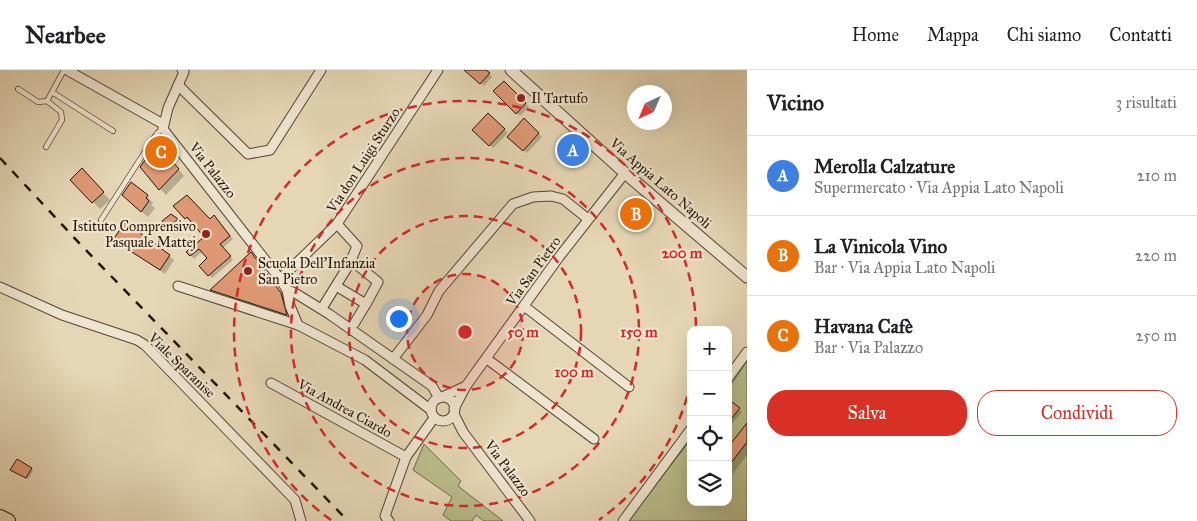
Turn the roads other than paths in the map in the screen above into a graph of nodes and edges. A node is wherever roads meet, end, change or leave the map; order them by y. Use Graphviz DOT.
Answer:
graph roads {
  1 [pos="66,70"];
  2 [pos="182,70"];
  3 [pos="321,70"];
  4 [pos="438,70"];
  5 [pos="511,70"];
  6 [pos="178,84"];
  7 [pos="18,89"];
  8 [pos="52,92"];
  9 [pos="48,101"];
  10 [pos="163,126"];
  11 [pos="113,131"];
  12 [pos="46,147"];
  13 [pos="625,173"];
  14 [pos="588,219"];
  15 [pos="101,220"];
  16 [pos="337,224"];
  17 [pos="351,260"];
  18 [pos="747,277"];
  19 [pos="280,278"];
  20 [pos="178,286"];
  21 [pos="336,286"];
  22 [pos="0,287"];
  23 [pos="287,290"];
  24 [pos="310,303"];
  25 [pos="366,304"];
  26 [pos="324,305"];
  27 [pos="524,306"];
  28 [pos="296,321"];
  29 [pos="354,324"];
  30 [pos="747,352"];
  31 [pos="393,359"];
  32 [pos="486,359"];
  33 [pos="732,373"];
  34 [pos="272,383"];
  35 [pos="466,386"];
  36 [pos="629,388"];
  37 [pos="440,398"];
  38 [pos="454,411"];
  39 [pos="435,416"];
  40 [pos="463,432"];
  41 [pos="687,434"];
  42 [pos="594,439"];
  43 [pos="406,457"];
  44 [pos="0,517"];
  45 [pos="8,521"];
  46 [pos="300,521"];
  47 [pos="389,521"];
  48 [pos="530,521"];
  49 [pos="624,521"];
  1 -- 8 [label="lane"];
  1 -- 10 [label="street"];
  2 -- 6 [label="street"];
  3 -- 6 [label="street"];
  4 -- 16 [label="street, Via don Luigi Sturzo"];
  5 -- 13 [label="street, Via Appia Lato Napoli"];
  6 -- 10 [label="street"];
  7 -- 9 [label="lane"];
  8 -- 9 [label="lane"];
  8 -- 11 [label="lane"];
  9 -- 12 [label="lane"];
  10 -- 15 [label="lane"];
  10 -- 19 [label="street, Via Palazzo"];
  13 -- 14 [label="street, Via San Pietro"];
  13 -- 18 [label="street, Via Appia Lato Napoli"];
  14 -- 27 [label="street, Via San Pietro"];
  14 -- 31 [label="street"];
  16 -- 17 [label="street"];
  16 -- 19 [label="street, Via don Luigi Sturzo"];
  17 -- 21 [label="street"];
  17 -- 25 [label="street"];
  19 -- 23 [label="street, Via Palazzo"];
  20 -- 28 [label="street, Via Palazzo"];
  21 -- 25 [label="street"];
  21 -- 26 [label="street"];
  22 -- 46 [label="street, Viale Sparanise"];
  23 -- 24 [label="street"];
  23 -- 28 [label="street"];
  24 -- 28 [label="street"];
  24 -- 31 [label="street"];
  25 -- 29 [label="street"];
  27 -- 32 [label="street, Via San Pietro"];
  27 -- 36 [label="street"];
  28 -- 39 [label="street, Via Palazzo"];
  30 -- 33 [label="street"];
  31 -- 37 [label="street"];
  32 -- 35 [label="street, Via San Pietro"];
  32 -- 42 [label="street"];
  34 -- 43 [label="street, Via Andrea Ciardo"];
  35 -- 37 [label="street, Via San Pietro"];
  35 -- 38 [label="street, Via San Pietro"];
  37 -- 38 [label="street"];
  37 -- 39 [label="street"];
  38 -- 39 [label="street"];
  38 -- 40 [label="street, Via Palazzo"];
  39 -- 40 [label="street, Via Palazzo"];
  39 -- 43 [label="street"];
  40 -- 48 [label="street, Via Palazzo"];
  41 -- 49 [label="street"];
  43 -- 47 [label="street"];
  44 -- 45 [label="main road"];
}
